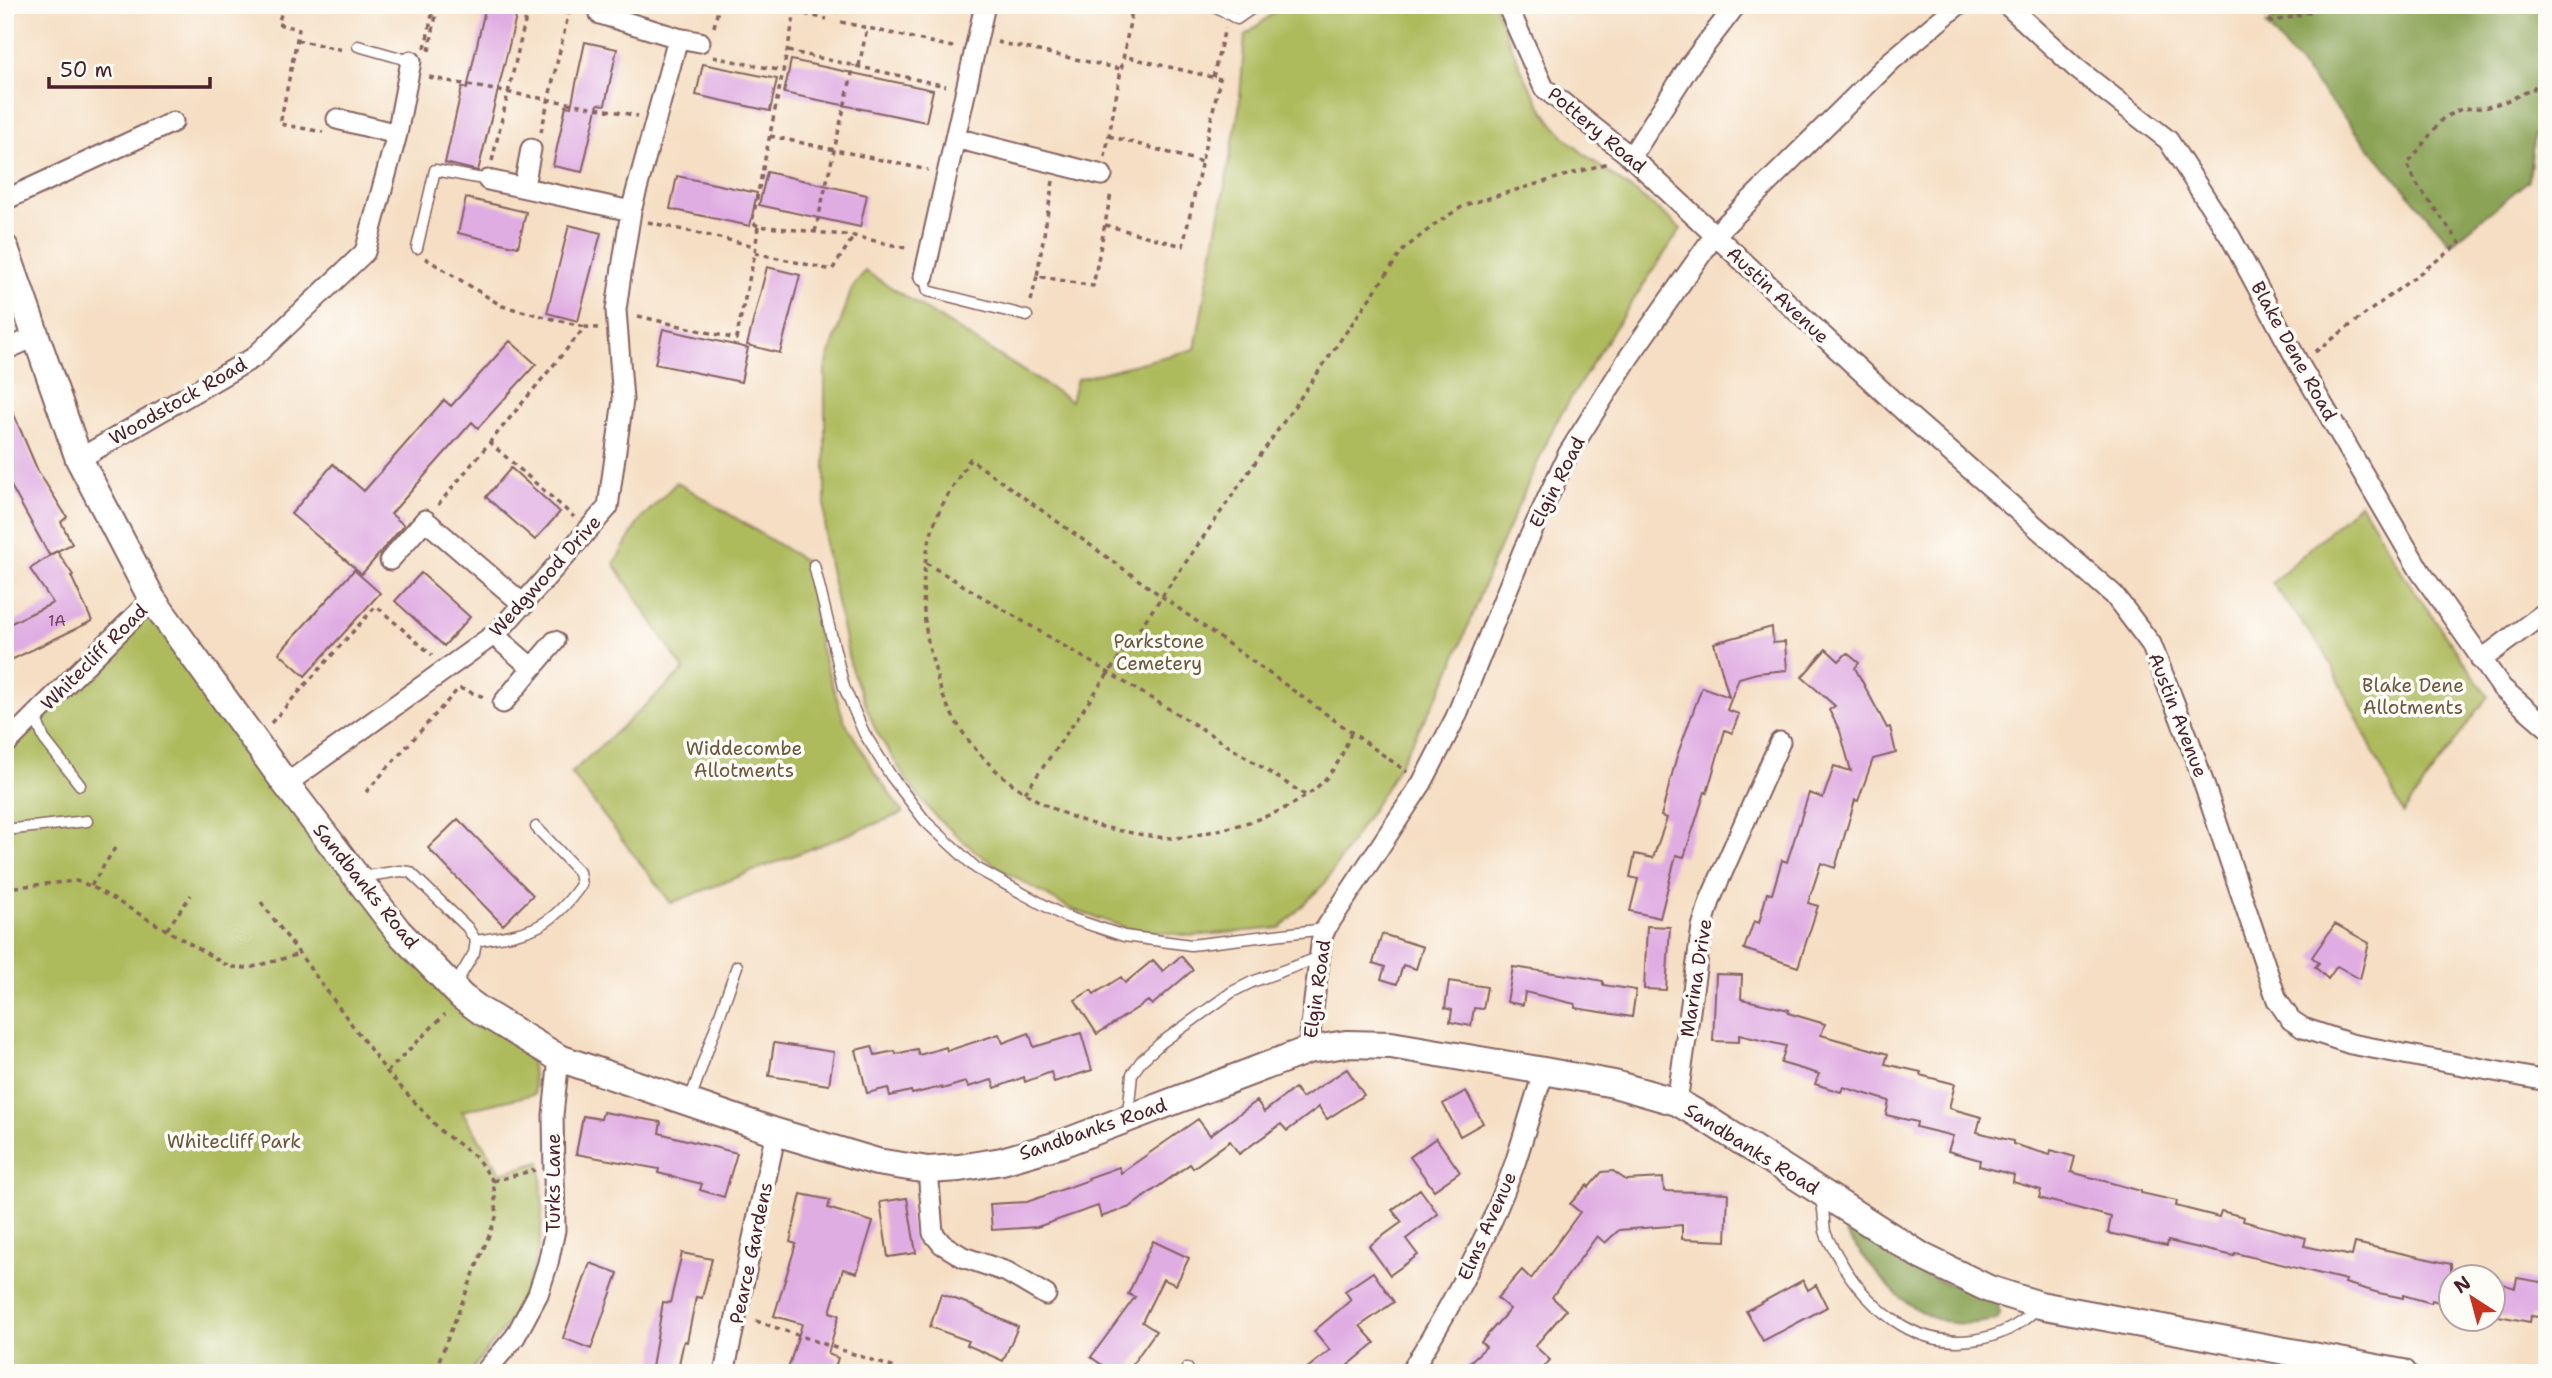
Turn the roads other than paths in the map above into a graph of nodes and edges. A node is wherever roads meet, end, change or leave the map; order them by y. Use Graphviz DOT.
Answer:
graph roads {
  1 [pos="985,5"];
  2 [pos="1213,5"];
  3 [pos="1257,5"];
  4 [pos="1507,5"];
  5 [pos="1735,5"];
  6 [pos="1958,5"];
  7 [pos="2007,5"];
  8 [pos="600,14"];
  9 [pos="678,38"];
  10 [pos="707,43"];
  11 [pos="358,46"];
  12 [pos="417,68"];
  13 [pos="337,119"];
  14 [pos="173,122"];
  15 [pos="397,134"];
  16 [pos="956,138"];
  17 [pos="531,149"];
  18 [pos="1631,157"];
  19 [pos="1102,175"];
  20 [pos="488,180"];
  21 [pos="524,186"];
  22 [pos="5,200"];
  23 [pos="630,214"];
  24 [pos="1714,236"];
  25 [pos="5,248"];
  26 [pos="416,248"];
  27 [pos="925,276"];
  28 [pos="1027,316"];
  29 [pos="37,337"];
  30 [pos="5,350"];
  31 [pos="79,459"];
  32 [pos="390,560"];
  33 [pos="814,565"];
  34 [pos="152,599"];
  35 [pos="523,605"];
  36 [pos="2547,611"];
  37 [pos="494,635"];
  38 [pos="555,641"];
  39 [pos="2481,660"];
  40 [pos="531,668"];
  41 [pos="503,703"];
  42 [pos="35,716"];
  43 [pos="2547,727"];
  44 [pos="1780,742"];
  45 [pos="5,745"];
  46 [pos="286,783"];
  47 [pos="79,785"];
  48 [pos="87,821"];
  49 [pos="536,827"];
  50 [pos="5,830"];
  51 [pos="357,877"];
  52 [pos="1326,929"];
  53 [pos="477,941"];
  54 [pos="1320,957"];
  55 [pos="737,966"];
  56 [pos="457,992"];
  57 [pos="1308,1050"];
  58 [pos="559,1058"];
  59 [pos="1544,1071"];
  60 [pos="2547,1081"];
  61 [pos="690,1101"];
  62 [pos="1677,1102"];
  63 [pos="1128,1118"];
  64 [pos="776,1132"];
  65 [pos="928,1170"];
  66 [pos="1814,1188"];
  67 [pos="1046,1296"];
  68 [pos="2040,1306"];
  69 [pos="484,1373"];
  70 [pos="724,1373"];
  71 [pos="1410,1373"];
  72 [pos="2403,1373"];
  1 -- 16 [label="street"];
  2 -- 3 [label="lane"];
  4 -- 18 [label="street, Pottery Road"];
  5 -- 18 [label="street"];
  6 -- 24 [label="street, Elgin Road"];
  7 -- 39 [label="street, Blake Dene Road"];
  8 -- 9 [label="street"];
  9 -- 10 [label="street"];
  9 -- 23 [label="street, Wedgwood Drive"];
  11 -- 12 [label="lane"];
  12 -- 15 [label="street"];
  13 -- 15 [label="street"];
  14 -- 22 [label="street"];
  15 -- 31 [label="street, Woodstock Road"];
  16 -- 19 [label="street"];
  16 -- 27 [label="street"];
  17 -- 21 [label="street"];
  18 -- 24 [label="street, Pottery Road"];
  20 -- 21 [label="street"];
  20 -- 26 [label="lane"];
  21 -- 23 [label="street"];
  23 -- 35 [label="street, Wedgwood Drive"];
  24 -- 52 [label="street, Elgin Road"];
  24 -- 60 [label="street, Austin Avenue"];
  25 -- 29 [label="main road, Sandbanks Road"];
  27 -- 28 [label="lane"];
  29 -- 30 [label="street"];
  29 -- 31 [label="main road, Sandbanks Road"];
  31 -- 34 [label="main road, Sandbanks Road"];
  32 -- 35 [label="street"];
  33 -- 52 [label="lane"];
  34 -- 42 [label="street, Whitecliff Road"];
  34 -- 46 [label="main road, Sandbanks Road"];
  35 -- 37 [label="street, Wedgwood Drive"];
  36 -- 39 [label="street"];
  37 -- 40 [label="street"];
  37 -- 46 [label="street, Wedgwood Drive"];
  38 -- 40 [label="street"];
  39 -- 43 [label="street, Blake Dene Road"];
  40 -- 41 [label="street"];
  42 -- 45 [label="street, Whitecliff Road"];
  42 -- 47 [label="lane"];
  44 -- 62 [label="street, Marina Drive"];
  46 -- 51 [label="main road, Sandbanks Road"];
  48 -- 50 [label="lane"];
  49 -- 53 [label="lane"];
  51 -- 53 [label="lane"];
  51 -- 56 [label="main road, Sandbanks Road"];
  52 -- 54 [label="street, Elgin Road"];
  53 -- 56 [label="lane"];
  54 -- 57 [label="street, Elgin Road"];
  54 -- 63 [label="lane"];
  55 -- 61 [label="lane"];
  56 -- 58 [label="main road, Sandbanks Road"];
  57 -- 59 [label="main road, Sandbanks Road"];
  57 -- 63 [label="main road, Sandbanks Road"];
  58 -- 61 [label="main road, Sandbanks Road"];
  58 -- 69 [label="street, Turks Lane"];
  59 -- 62 [label="main road, Sandbanks Road"];
  59 -- 71 [label="street, Elms Avenue"];
  61 -- 64 [label="main road, Sandbanks Road"];
  62 -- 66 [label="main road, Sandbanks Road"];
  63 -- 65 [label="main road, Sandbanks Road"];
  64 -- 65 [label="main road, Sandbanks Road"];
  64 -- 70 [label="street, Pearce Gardens"];
  65 -- 67 [label="street"];
  66 -- 68 [label="main road, Sandbanks Road"];
  66 -- 68 [label="lane"];
  68 -- 72 [label="main road, Sandbanks Road"];
}
